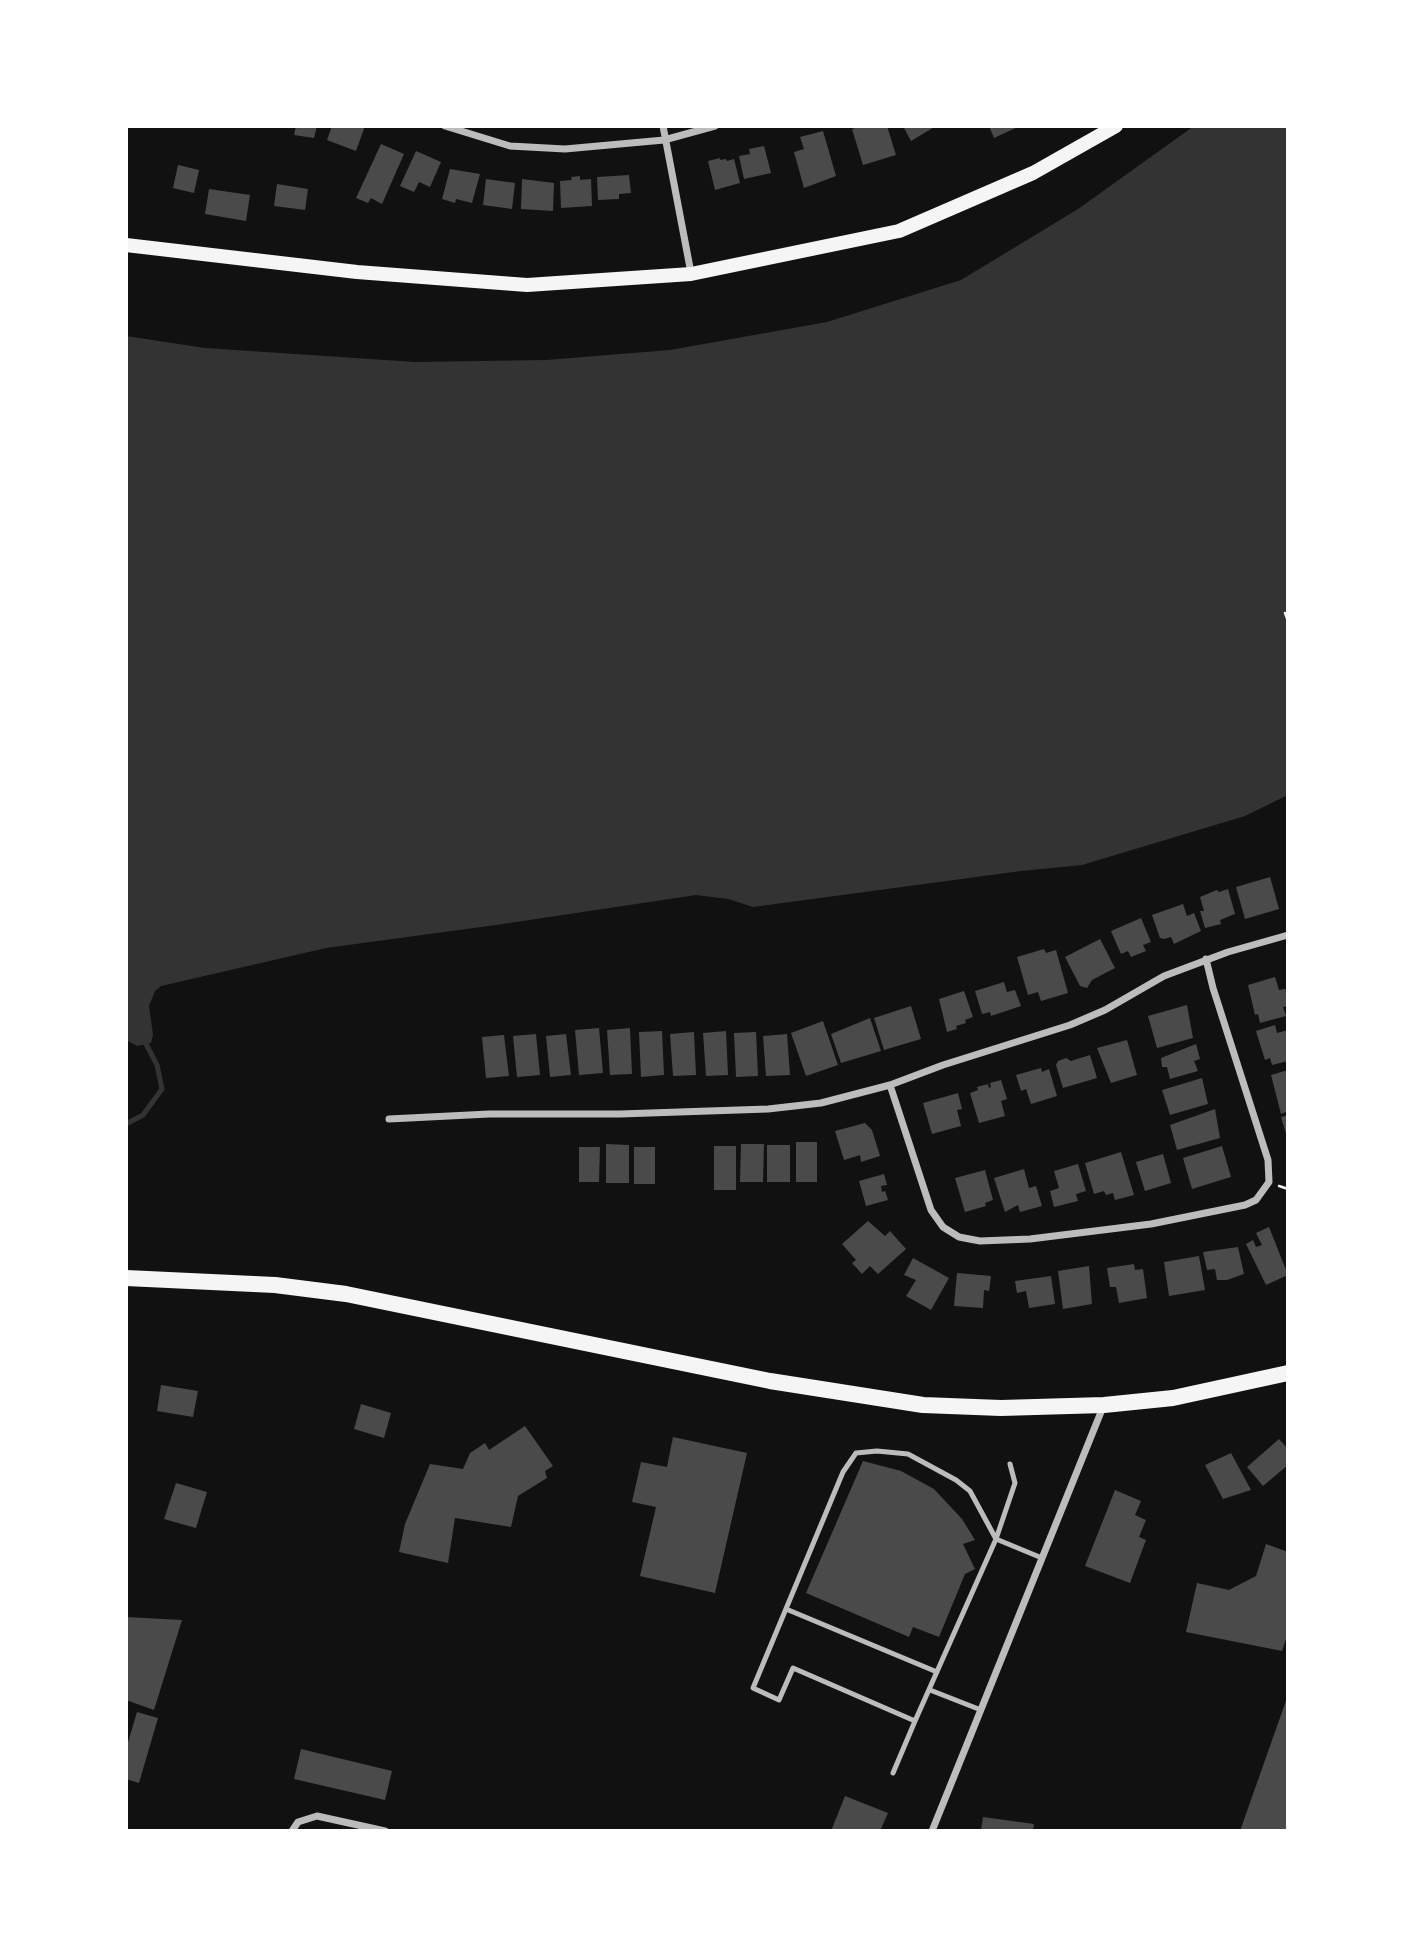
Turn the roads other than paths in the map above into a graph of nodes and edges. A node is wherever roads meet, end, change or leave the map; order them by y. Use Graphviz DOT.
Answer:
graph roads {
  1 [pos="445,126"];
  2 [pos="663,126"];
  3 [pos="715,126"];
  4 [pos="1116,126"];
  5 [pos="664,140"];
  6 [pos="126,245"];
  7 [pos="691,274"];
  8 [pos="1288,935"];
  9 [pos="1206,959"];
  10 [pos="890,1085"];
  11 [pos="389,1119"];
  12 [pos="126,1278"];
  13 [pos="1288,1373"];
  14 [pos="1104,1405"];
  15 [pos="1010,1464"];
  16 [pos="996,1539"];
  17 [pos="1042,1558"];
  18 [pos="786,1609"];
  19 [pos="937,1672"];
  20 [pos="930,1689"];
  21 [pos="981,1710"];
  22 [pos="915,1721"];
  23 [pos="893,1773"];
  24 [pos="361,1828"];
  25 [pos="292,1831"];
  26 [pos="385,1831"];
  27 [pos="932,1831"];
  1 -- 5 [label="street"];
  2 -- 5 [label="street"];
  3 -- 5 [label="street"];
  4 -- 7 [label="main road"];
  5 -- 7 [label="street"];
  6 -- 7 [label="main road"];
  8 -- 9 [label="street"];
  9 -- 10 [label="street"];
  9 -- 10 [label="street"];
  10 -- 11 [label="street"];
  12 -- 14 [label="main road"];
  13 -- 14 [label="main road"];
  14 -- 17 [label="street"];
  15 -- 16 [label="lane"];
  16 -- 17 [label="lane"];
  16 -- 18 [label="lane"];
  16 -- 19 [label="lane"];
  17 -- 21 [label="street"];
  18 -- 19 [label="lane"];
  18 -- 22 [label="lane"];
  19 -- 20 [label="lane"];
  20 -- 21 [label="lane"];
  20 -- 22 [label="lane"];
  21 -- 27 [label="street"];
  22 -- 23 [label="lane"];
  24 -- 25 [label="street"];
  24 -- 26 [label="street"];
}
